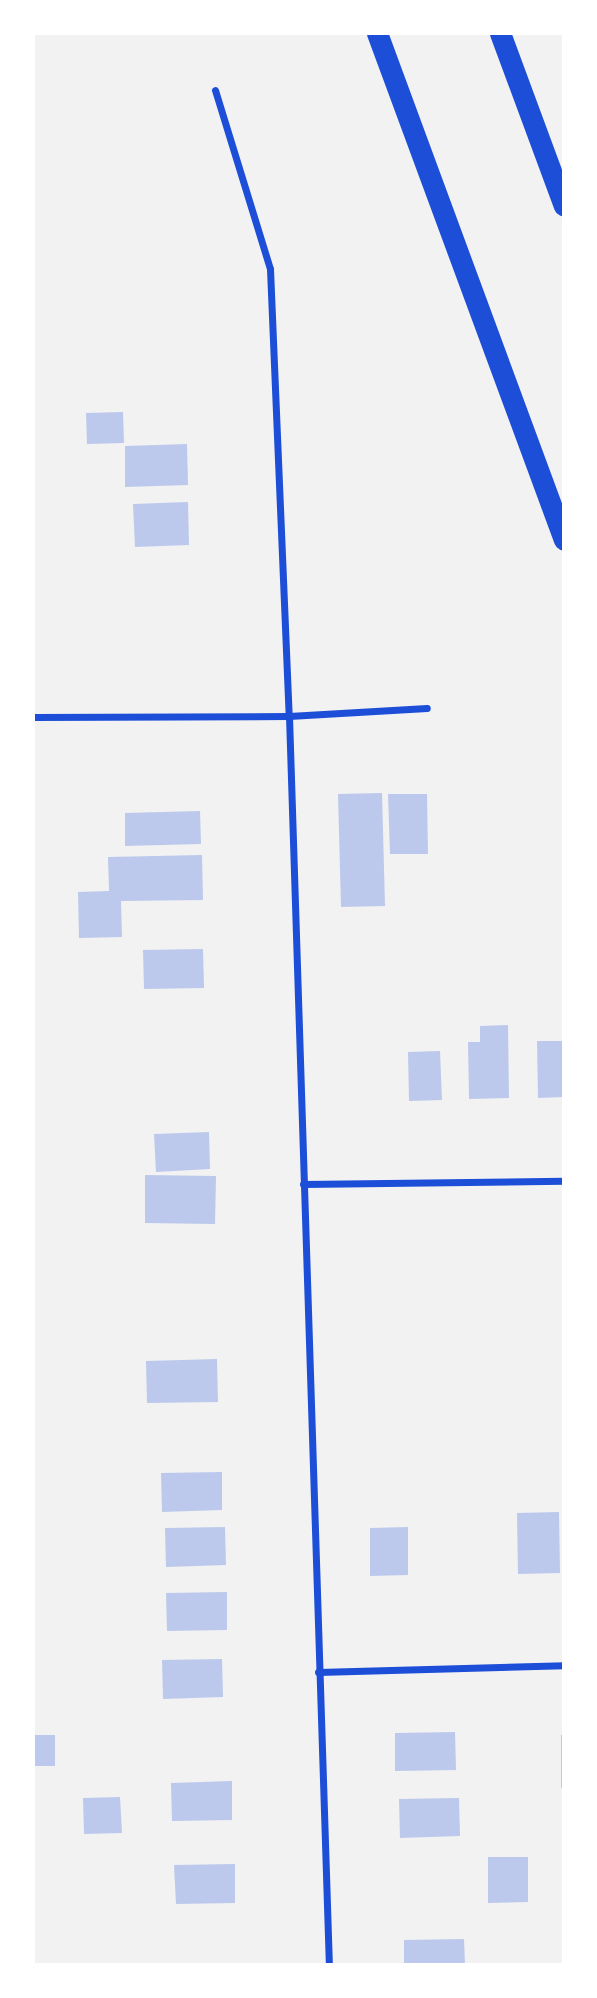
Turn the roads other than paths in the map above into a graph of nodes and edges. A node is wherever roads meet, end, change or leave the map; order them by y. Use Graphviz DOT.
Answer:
graph roads {
  1 [pos="377,33"];
  2 [pos="500,33"];
  3 [pos="215,90"];
  4 [pos="564,206"];
  5 [pos="564,540"];
  6 [pos="427,708"];
  7 [pos="289,716"];
  8 [pos="33,717"];
  9 [pos="564,1181"];
  10 [pos="303,1184"];
  11 [pos="564,1665"];
  12 [pos="318,1672"];
  13 [pos="328,1965"];
  1 -- 5 [label="highway"];
  2 -- 4 [label="highway"];
  3 -- 7 [label="street"];
  6 -- 7 [label="street"];
  7 -- 8 [label="street"];
  7 -- 10 [label="street"];
  9 -- 10 [label="street"];
  10 -- 12 [label="street"];
  11 -- 12 [label="street"];
  12 -- 13 [label="street"];
}
